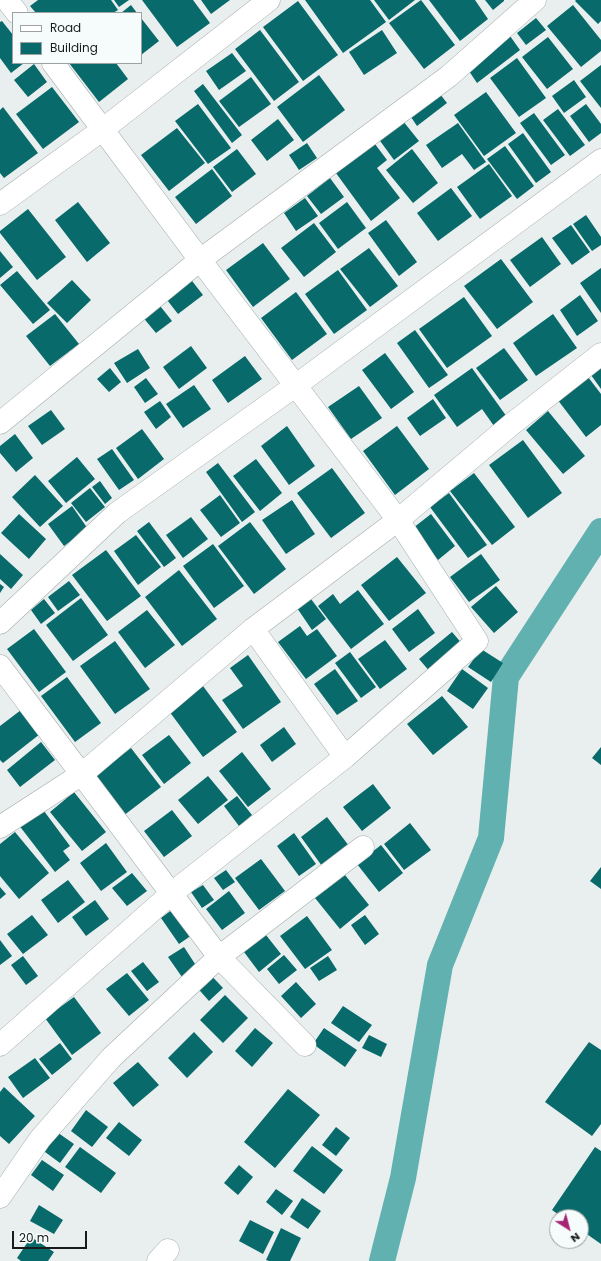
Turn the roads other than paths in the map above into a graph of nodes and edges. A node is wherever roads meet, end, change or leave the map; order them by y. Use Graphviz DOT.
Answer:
graph roads {
  1 [pos="268,0"];
  2 [pos="535,0"];
  3 [pos="54,64"];
  4 [pos="102,130"];
  5 [pos="601,160"];
  6 [pos="0,204"];
  7 [pos="200,260"];
  8 [pos="601,354"];
  9 [pos="295,386"];
  10 [pos="0,423"];
  11 [pos="398,520"];
  12 [pos="0,623"];
  13 [pos="253,629"];
  14 [pos="0,666"];
  15 [pos="345,757"];
  16 [pos="82,774"];
  17 [pos="0,827"];
  18 [pos="363,847"];
  19 [pos="172,893"];
  20 [pos="219,957"];
  21 [pos="0,1045"];
  22 [pos="305,1045"];
  23 [pos="0,1198"];
  1 -- 4 [label="street"];
  2 -- 7 [label="street"];
  3 -- 4 [label="street"];
  4 -- 6 [label="street"];
  4 -- 7 [label="street"];
  5 -- 9 [label="street"];
  7 -- 9 [label="street"];
  7 -- 10 [label="street"];
  8 -- 11 [label="street"];
  9 -- 11 [label="street"];
  9 -- 12 [label="street"];
  11 -- 13 [label="street"];
  11 -- 15 [label="street"];
  13 -- 15 [label="street"];
  13 -- 16 [label="street"];
  14 -- 16 [label="street"];
  15 -- 19 [label="street"];
  16 -- 17 [label="street"];
  16 -- 19 [label="street"];
  18 -- 20 [label="street"];
  19 -- 20 [label="street"];
  19 -- 21 [label="street"];
  20 -- 22 [label="street"];
  20 -- 23 [label="street"];
}
